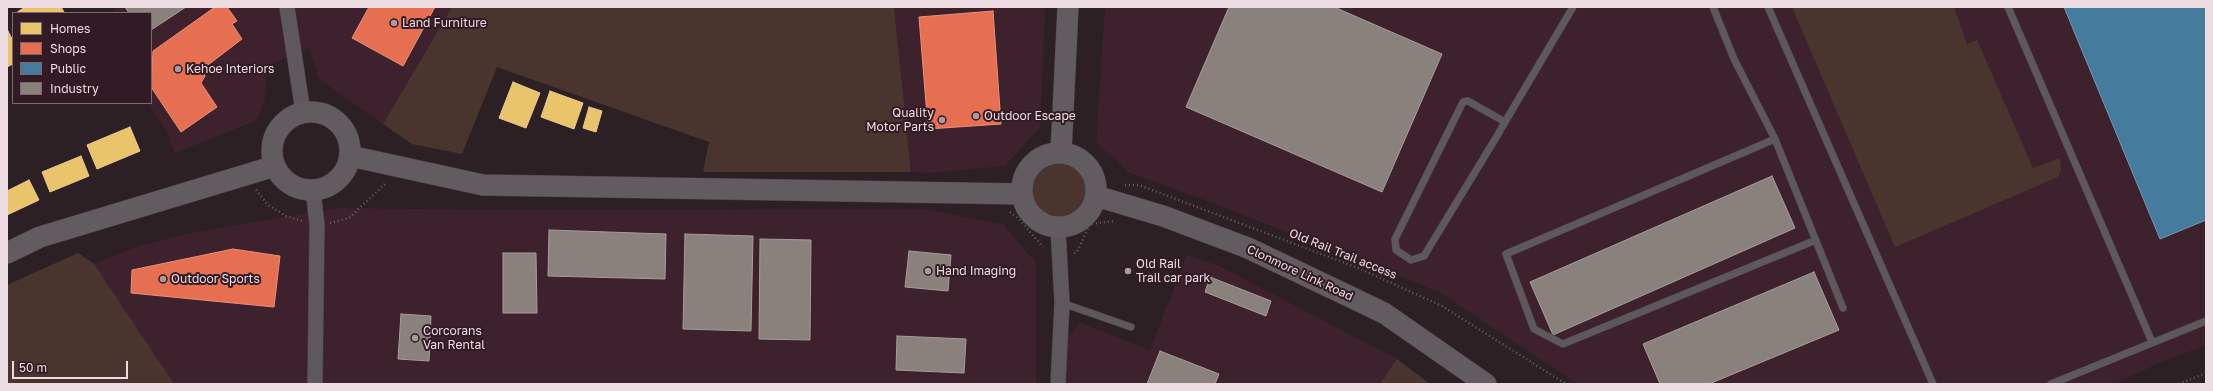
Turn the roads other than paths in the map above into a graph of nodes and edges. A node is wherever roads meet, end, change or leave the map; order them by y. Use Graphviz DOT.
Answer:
graph roads {
  1 [pos="287,7"];
  2 [pos="1068,7"];
  3 [pos="1573,7"];
  4 [pos="1712,7"];
  5 [pos="1768,7"];
  6 [pos="2008,7"];
  7 [pos="303,112"];
  8 [pos="1505,122"];
  9 [pos="1774,139"];
  10 [pos="1061,153"];
  11 [pos="350,156"];
  12 [pos="275,166"];
  13 [pos="313,190"];
  14 [pos="1096,190"];
  15 [pos="1022,194"];
  16 [pos="1058,228"];
  17 [pos="1816,240"];
  18 [pos="7,253"];
  19 [pos="1062,303"];
  20 [pos="1844,308"];
  21 [pos="2206,321"];
  22 [pos="1131,326"];
  23 [pos="2152,342"];
  24 [pos="315,384"];
  25 [pos="1058,384"];
  26 [pos="1486,384"];
  27 [pos="1933,384"];
  28 [pos="2051,384"];
  1 -- 7 [label="street"];
  2 -- 10 [label="street"];
  3 -- 8 [label="lane"];
  4 -- 9 [label="lane"];
  5 -- 27 [label="lane"];
  6 -- 23 [label="lane"];
  7 -- 11 [label="street"];
  7 -- 12 [label="street"];
  8 -- 8 [label="lane"];
  9 -- 17 [label="lane"];
  9 -- 17 [label="lane"];
  10 -- 14 [label="street"];
  10 -- 15 [label="street"];
  11 -- 13 [label="street"];
  11 -- 15 [label="street"];
  12 -- 13 [label="street"];
  12 -- 18 [label="street"];
  13 -- 24 [label="street"];
  14 -- 16 [label="street"];
  14 -- 26 [label="street, Clonmore Link Road"];
  15 -- 16 [label="street"];
  16 -- 19 [label="street"];
  17 -- 20 [label="lane"];
  19 -- 22 [label="lane"];
  19 -- 25 [label="street"];
  21 -- 23 [label="lane"];
  23 -- 28 [label="lane"];
}
